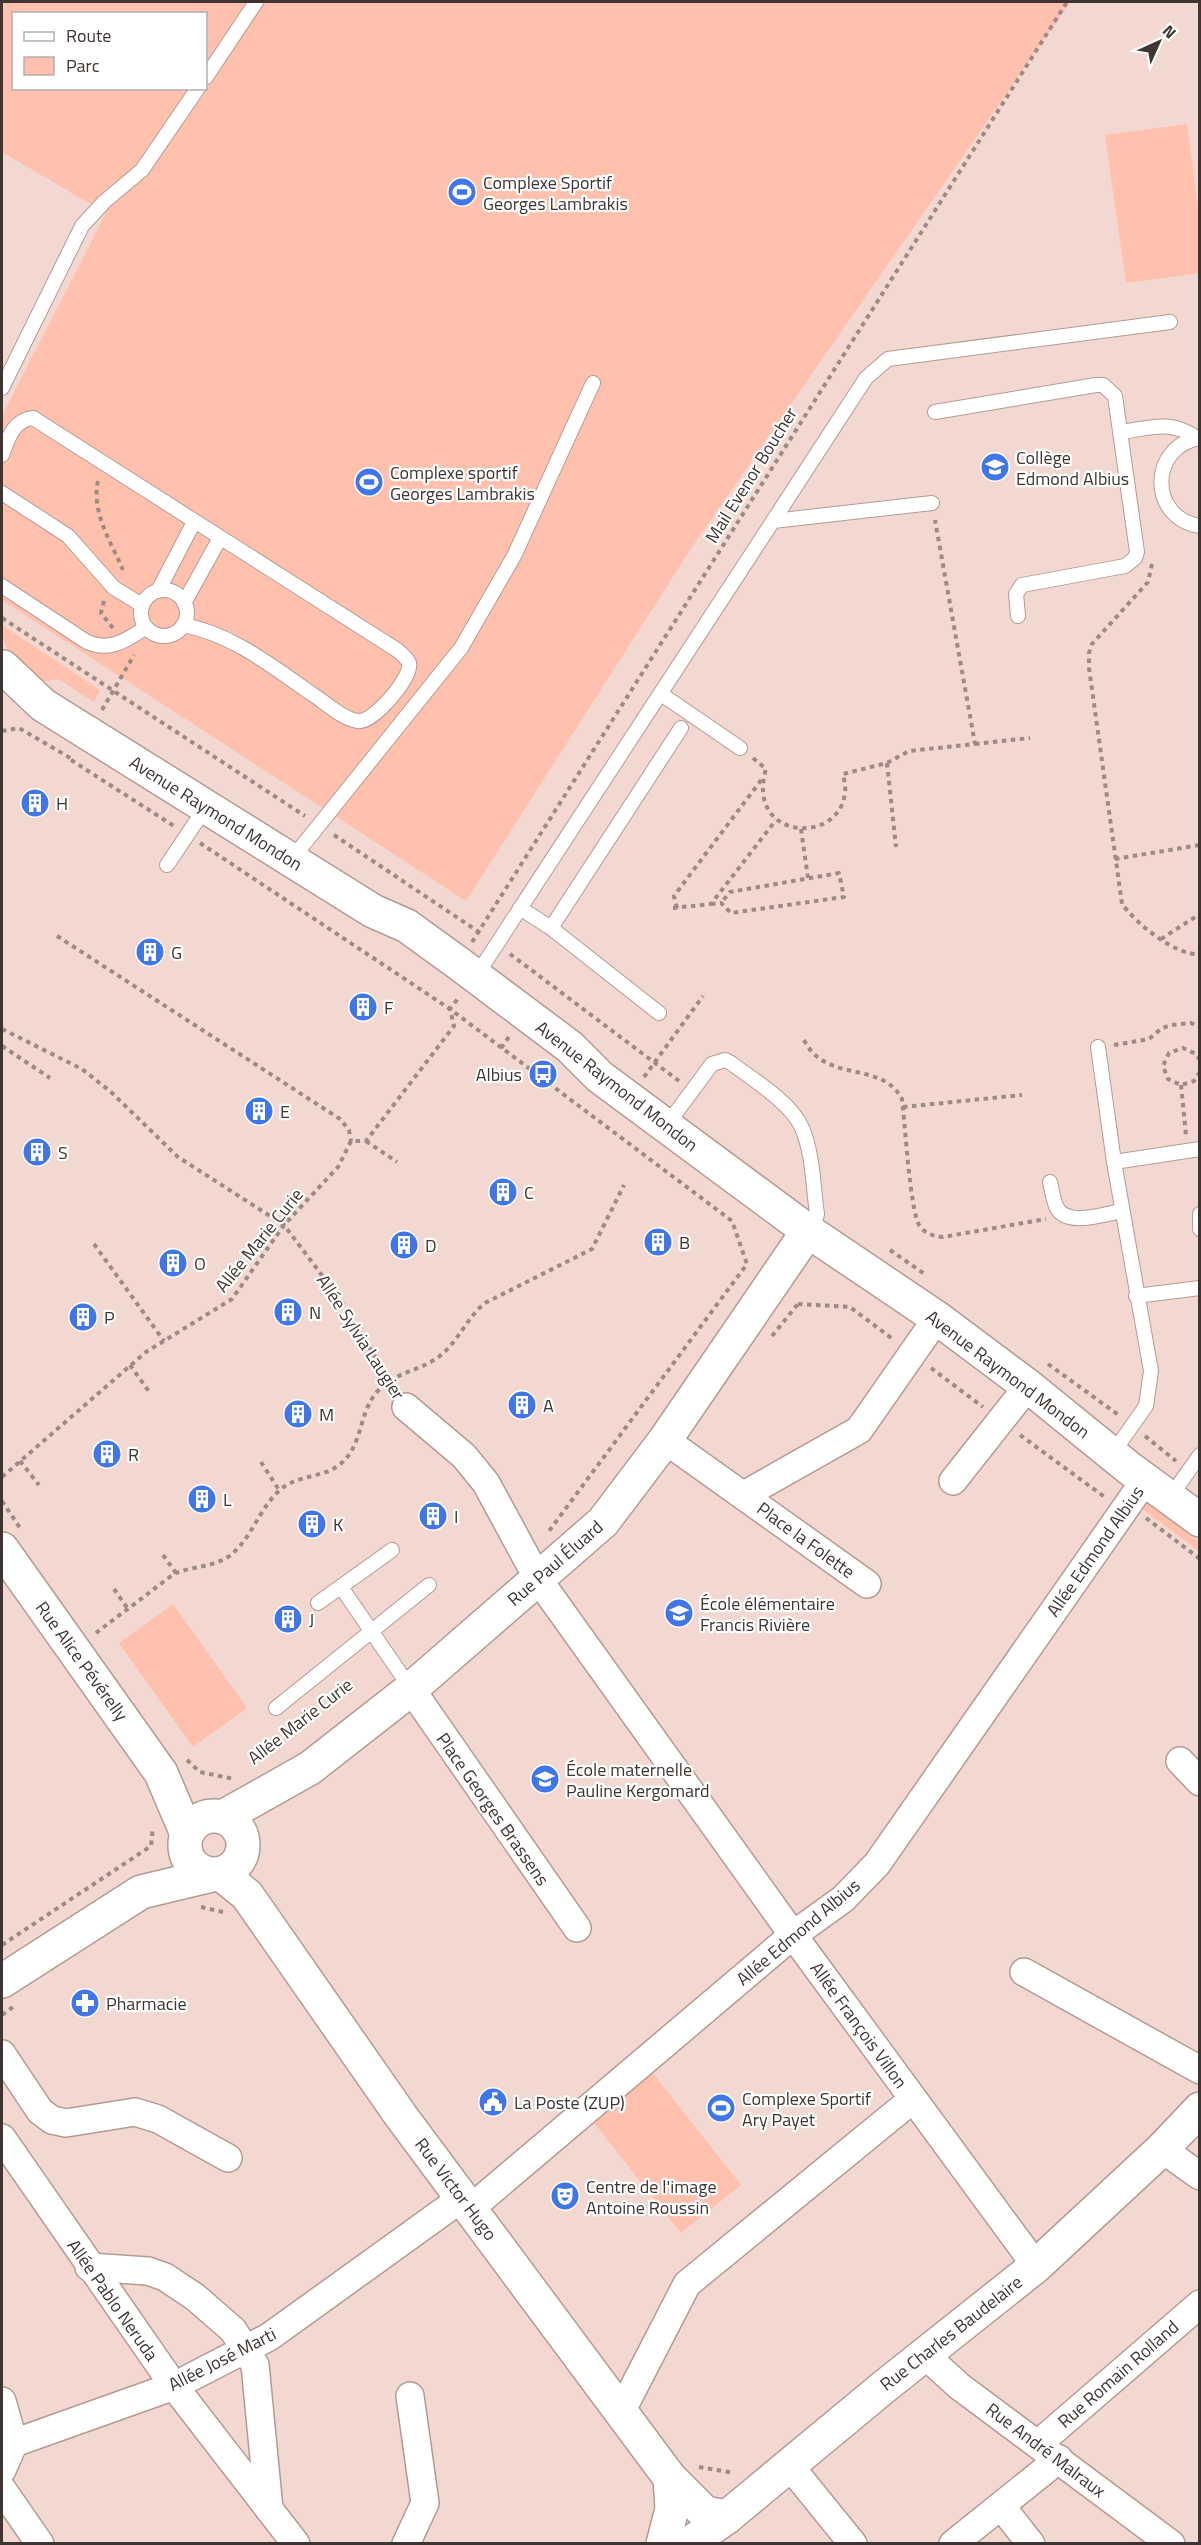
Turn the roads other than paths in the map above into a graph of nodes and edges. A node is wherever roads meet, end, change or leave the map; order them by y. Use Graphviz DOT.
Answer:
graph roads {
  1 [pos="256,2"];
  2 [pos="207,76"];
  3 [pos="197,90"];
  4 [pos="1170,322"];
  5 [pos="593,382"];
  6 [pos="2,388"];
  7 [pos="935,412"];
  8 [pos="1120,432"];
  9 [pos="1198,438"];
  10 [pos="2,455"];
  11 [pos="2,493"];
  12 [pos="932,503"];
  13 [pos="772,521"];
  14 [pos="194,522"];
  15 [pos="1200,526"];
  16 [pos="220,538"];
  17 [pos="2,586"];
  18 [pos="158,591"];
  19 [pos="184,603"];
  20 [pos="142,605"];
  21 [pos="1018,616"];
  22 [pos="183,625"];
  23 [pos="146,628"];
  24 [pos="2,674"];
  25 [pos="661,694"];
  26 [pos="681,728"];
  27 [pos="740,748"];
  28 [pos="206,807"];
  29 [pos="291,860"];
  30 [pos="168,865"];
  31 [pos="520,908"];
  32 [pos="550,928"];
  33 [pos="467,969"];
  34 [pos="659,1013"];
  35 [pos="1098,1047"];
  36 [pos="666,1126"];
  37 [pos="1194,1149"];
  38 [pos="1114,1162"];
  39 [pos="1050,1182"];
  40 [pos="1122,1211"];
  41 [pos="1200,1214"];
  42 [pos="1200,1229"];
  43 [pos="808,1231"];
  44 [pos="1200,1288"];
  45 [pos="1136,1296"];
  46 [pos="937,1318"];
  47 [pos="1034,1372"];
  48 [pos="406,1407"];
  49 [pos="666,1440"];
  50 [pos="1112,1454"];
  51 [pos="1200,1455"];
  52 [pos="953,1481"];
  53 [pos="1157,1489"];
  54 [pos="744,1496"];
  55 [pos="1200,1520"];
  56 [pos="13,1542"];
  57 [pos="392,1550"];
  58 [pos="532,1567"];
  59 [pos="867,1584"];
  60 [pos="429,1585"];
  61 [pos="341,1587"];
  62 [pos="318,1603"];
  63 [pos="373,1631"];
  64 [pos="411,1689"];
  65 [pos="276,1708"];
  66 [pos="1180,1761"];
  67 [pos="172,1762"];
  68 [pos="1200,1782"];
  69 [pos="218,1816"];
  70 [pos="186,1838"];
  71 [pos="217,1874"];
  72 [pos="141,1892"];
  73 [pos="577,1928"];
  74 [pos="794,1935"];
  75 [pos="1024,1972"];
  76 [pos="11,1992"];
  77 [pos="2,2054"];
  78 [pos="1200,2070"];
  79 [pos="913,2099"];
  80 [pos="1200,2109"];
  81 [pos="2,2138"];
  82 [pos="1162,2149"];
  83 [pos="228,2158"];
  84 [pos="1200,2176"];
  85 [pos="466,2203"];
  86 [pos="1036,2266"];
  87 [pos="89,2267"];
  88 [pos="1200,2304"];
  89 [pos="246,2348"];
  90 [pos="924,2354"];
  91 [pos="174,2386"];
  92 [pos="410,2396"];
  93 [pos="2,2401"];
  94 [pos="622,2410"];
  95 [pos="14,2442"];
  96 [pos="1048,2452"];
  97 [pos="789,2465"];
  98 [pos="2,2470"];
  99 [pos="670,2478"];
  100 [pos="2,2489"];
  101 [pos="1001,2506"];
  102 [pos="269,2509"];
  103 [pos="727,2517"];
  104 [pos="690,2543"];
  105 [pos="40,2544"];
  106 [pos="296,2544"];
  107 [pos="406,2544"];
  108 [pos="663,2544"];
  109 [pos="853,2544"];
  110 [pos="953,2544"];
  111 [pos="1031,2544"];
  112 [pos="1170,2544"];
  1 -- 2 [label="lane"];
  3 -- 6 [label="lane"];
  4 -- 13 [label="lane"];
  5 -- 29 [label="lane"];
  7 -- 8 [label="lane"];
  8 -- 9 [label="lane"];
  8 -- 21 [label="lane"];
  9 -- 15 [label="lane"];
  10 -- 14 [label="lane"];
  11 -- 20 [label="lane"];
  12 -- 13 [label="lane"];
  13 -- 25 [label="lane"];
  14 -- 16 [label="lane"];
  14 -- 18 [label="lane"];
  16 -- 19 [label="lane"];
  16 -- 22 [label="lane"];
  17 -- 23 [label="lane"];
  18 -- 19 [label="lane"];
  18 -- 20 [label="lane"];
  19 -- 22 [label="lane"];
  20 -- 23 [label="lane"];
  22 -- 23 [label="lane"];
  24 -- 28 [label="street, Avenue Raymond Mondon"];
  25 -- 27 [label="lane"];
  25 -- 31 [label="lane"];
  26 -- 32 [label="lane"];
  28 -- 29 [label="street, Avenue Raymond Mondon"];
  28 -- 30 [label="lane"];
  29 -- 33 [label="street, Avenue Raymond Mondon"];
  31 -- 32 [label="lane"];
  31 -- 33 [label="lane"];
  32 -- 34 [label="lane"];
  33 -- 36 [label="street, Avenue Raymond Mondon"];
  35 -- 38 [label="lane"];
  36 -- 43 [label="street, Avenue Raymond Mondon"];
  36 -- 43 [label="lane"];
  37 -- 38 [label="lane"];
  38 -- 40 [label="lane"];
  39 -- 40 [label="lane"];
  40 -- 45 [label="lane"];
  41 -- 42 [label="lane"];
  43 -- 46 [label="street, Avenue Raymond Mondon"];
  43 -- 49 [label="street, Rue Paul Éluard"];
  44 -- 45 [label="lane"];
  45 -- 50 [label="lane"];
  46 -- 47 [label="street, Avenue Raymond Mondon"];
  46 -- 54 [label="street, Place la Folette"];
  47 -- 50 [label="street, Avenue Raymond Mondon"];
  47 -- 52 [label="street"];
  48 -- 58 [label="street, Allée Sylvia Laugier"];
  49 -- 54 [label="street, Place la Folette"];
  49 -- 58 [label="street, Rue Paul Éluard"];
  50 -- 53 [label="street, Avenue Raymond Mondon"];
  51 -- 53 [label="lane"];
  53 -- 55 [label="street, Avenue Raymond Mondon"];
  53 -- 74 [label="street, Allée Edmond Albius"];
  54 -- 59 [label="street, Place la Folette"];
  56 -- 67 [label="street, Rue Alice Pévérelly"];
  57 -- 61 [label="lane"];
  58 -- 64 [label="street, Rue Paul Éluard"];
  58 -- 74 [label="street, Allée François Villon"];
  60 -- 63 [label="lane"];
  61 -- 62 [label="lane"];
  61 -- 63 [label="lane"];
  63 -- 64 [label="lane"];
  63 -- 65 [label="lane"];
  64 -- 69 [label="street, Rue Paul Éluard"];
  64 -- 73 [label="street, Place Georges Brassens"];
  66 -- 68 [label="street"];
  67 -- 69 [label="street, Rue Alice Pévérelly"];
  67 -- 70 [label="street, Rue Alice Pévérelly"];
  69 -- 70 [label="street"];
  69 -- 71 [label="street"];
  70 -- 71 [label="street"];
  70 -- 72 [label="street"];
  71 -- 72 [label="street"];
  71 -- 85 [label="street, Rue Victor Hugo"];
  72 -- 76 [label="street"];
  74 -- 79 [label="street, Allée François Villon"];
  74 -- 85 [label="street, Allée Edmond Albius"];
  75 -- 78 [label="street"];
  77 -- 83 [label="street"];
  79 -- 86 [label="street, Allée François Villon"];
  79 -- 94 [label="street"];
  80 -- 82 [label="street, Rue Charles Baudelaire"];
  81 -- 87 [label="street, Allée Pablo Neruda"];
  82 -- 84 [label="street"];
  82 -- 86 [label="street, Rue Charles Baudelaire"];
  85 -- 89 [label="street, Allée José Marti"];
  85 -- 94 [label="street, Rue Victor Hugo"];
  86 -- 90 [label="street, Rue Charles Baudelaire"];
  87 -- 89 [label="street"];
  87 -- 91 [label="street, Allée Pablo Neruda"];
  88 -- 96 [label="street, Rue Romain Rolland"];
  89 -- 91 [label="street, Allée José Marti"];
  89 -- 102 [label="street"];
  90 -- 96 [label="street, Rue André Malraux"];
  90 -- 97 [label="street, Rue Charles Baudelaire"];
  91 -- 95 [label="street, Allée José Marti"];
  91 -- 102 [label="street, Allée Pablo Neruda"];
  92 -- 107 [label="street"];
  93 -- 95 [label="street"];
  94 -- 99 [label="street, Rue Victor Hugo"];
  95 -- 98 [label="street"];
  96 -- 101 [label="street, Rue Romain Rolland"];
  96 -- 112 [label="street, Rue André Malraux"];
  97 -- 103 [label="street, Rue Charles Baudelaire"];
  97 -- 109 [label="street"];
  99 -- 103 [label="street, Rue Victor Hugo"];
  99 -- 108 [label="street"];
  100 -- 105 [label="street"];
  101 -- 110 [label="street, Rue Romain Rolland"];
  101 -- 111 [label="street"];
  102 -- 106 [label="street, Allée Pablo Neruda"];
  103 -- 104 [label="street, Rue Charles Baudelaire"];
}
